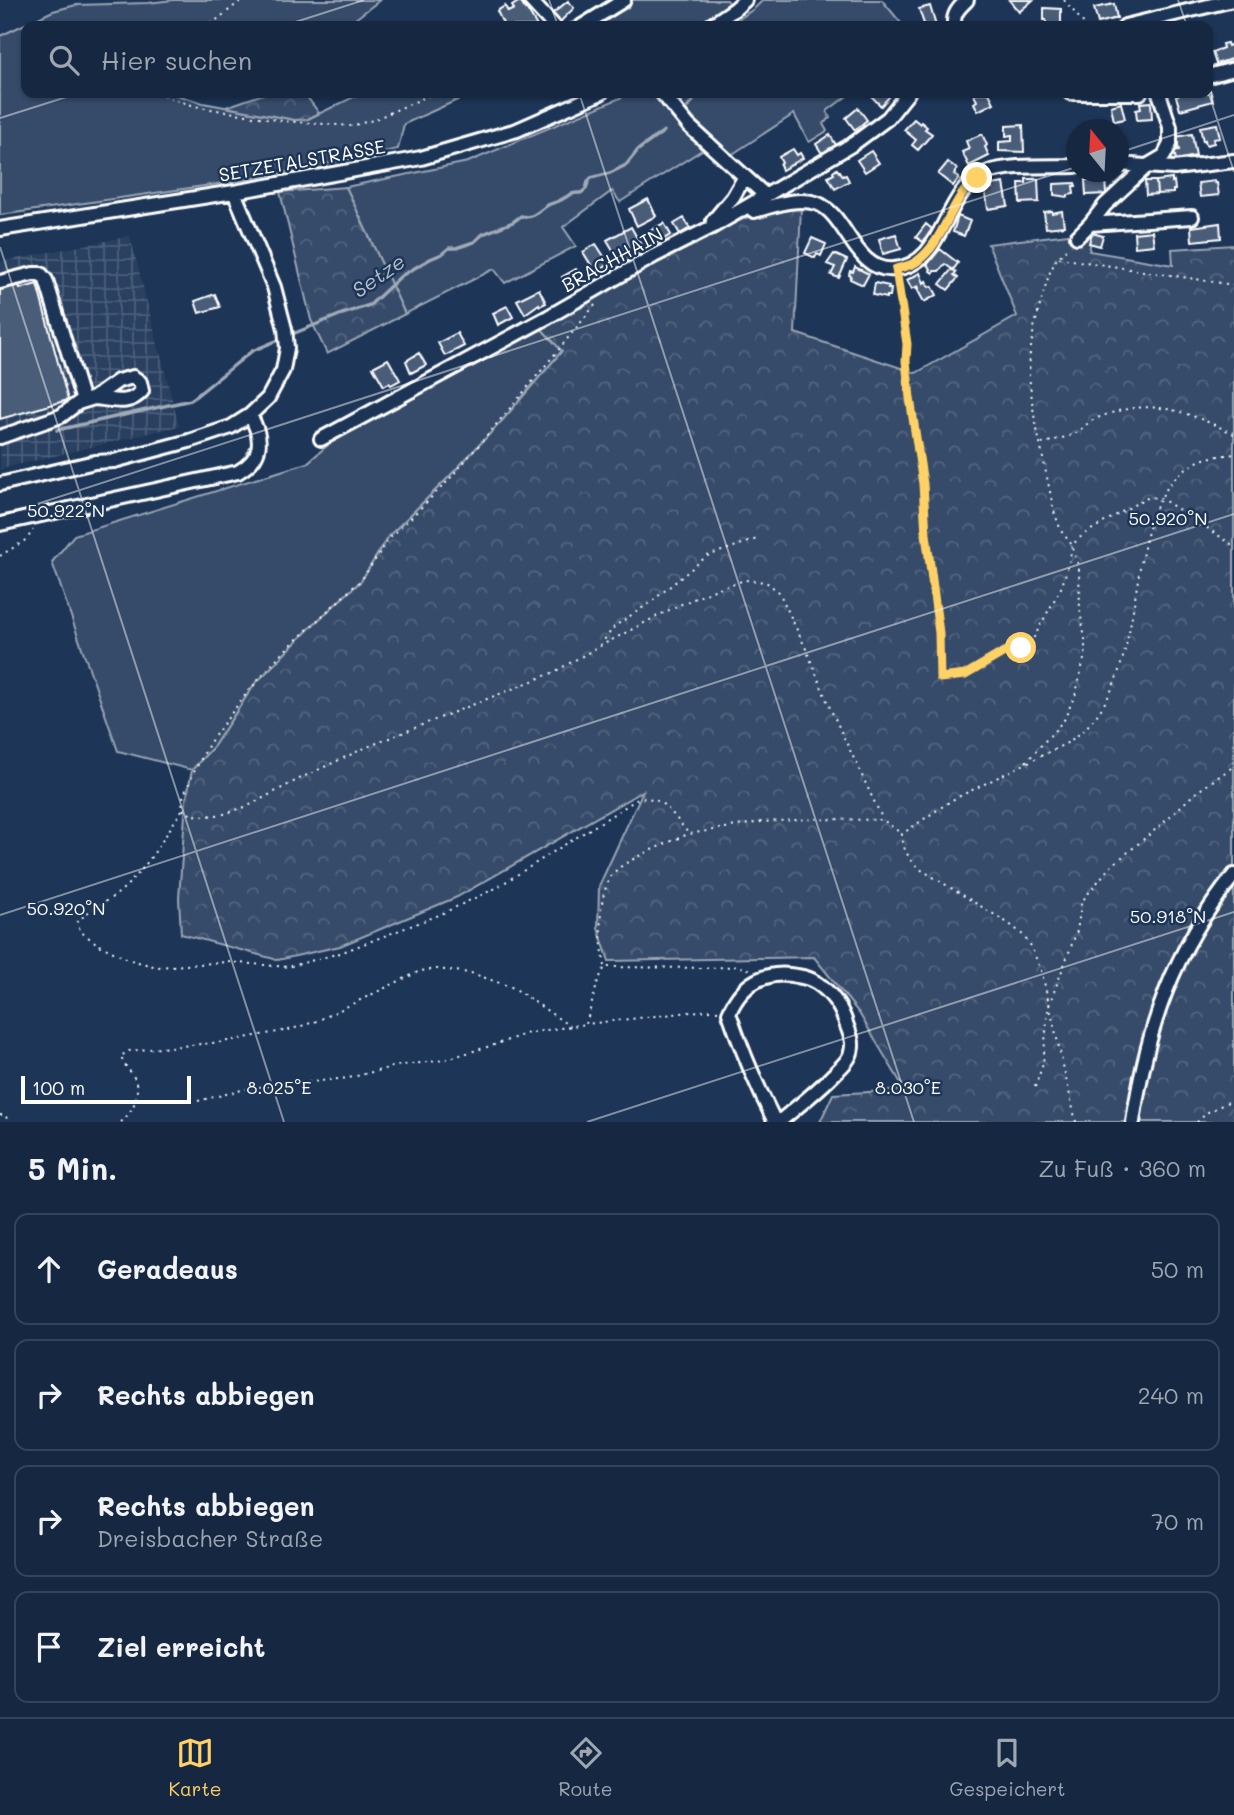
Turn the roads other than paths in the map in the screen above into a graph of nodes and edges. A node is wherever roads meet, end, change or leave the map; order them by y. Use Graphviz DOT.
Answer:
graph roads {
  1 [pos="530,0"];
  2 [pos="624,0"];
  3 [pos="745,0"];
  4 [pos="1233,0"];
  5 [pos="962,5"];
  6 [pos="549,21"];
  7 [pos="590,21"];
  8 [pos="717,21"];
  9 [pos="954,21"];
  10 [pos="1155,21"];
  11 [pos="1234,69"];
  12 [pos="1213,75"];
  13 [pos="590,98"];
  14 [pos="666,98"];
  15 [pos="904,98"];
  16 [pos="1161,98"];
  17 [pos="1234,161"];
  18 [pos="1129,165"];
  19 [pos="1066,166"];
  20 [pos="1147,166"];
  21 [pos="744,178"];
  22 [pos="233,192"];
  23 [pos="765,195"];
  24 [pos="748,206"];
  25 [pos="1192,217"];
  26 [pos="1090,224"];
  27 [pos="712,227"];
  28 [pos="0,229"];
  29 [pos="1077,237"];
  30 [pos="0,282"];
  31 [pos="250,415"];
  32 [pos="0,437"];
  33 [pos="321,439"];
  34 [pos="0,484"];
  35 [pos="0,524"];
  36 [pos="1234,875"];
  37 [pos="777,1122"];
  38 [pos="1133,1122"];
  1 -- 6 [label="street"];
  2 -- 7 [label="street"];
  3 -- 8 [label="street"];
  4 -- 10 [label="street"];
  5 -- 9 [label="street"];
  11 -- 12 [label="street"];
  13 -- 22 [label="street, SETZETALSTRASSE"];
  14 -- 21 [label="street"];
  15 -- 23 [label="street, BRACHHAIN"];
  16 -- 20 [label="street"];
  17 -- 20 [label="street"];
  18 -- 20 [label="street"];
  19 -- 24 [label="street"];
  20 -- 26 [label="street"];
  21 -- 23 [label="street"];
  21 -- 27 [label="street"];
  22 -- 28 [label="street, SETZETALSTRASSE"];
  22 -- 31 [label="street"];
  23 -- 24 [label="street, BRACHHAIN"];
  24 -- 27 [label="street, BRACHHAIN"];
  25 -- 26 [label="street"];
  26 -- 29 [label="street"];
  27 -- 33 [label="street, BRACHHAIN"];
  30 -- 32 [label="street"];
  31 -- 34 [label="street"];
  31 -- 35 [label="street"];
  36 -- 38 [label="street"];
  37 -- 37 [label="street"];
}
